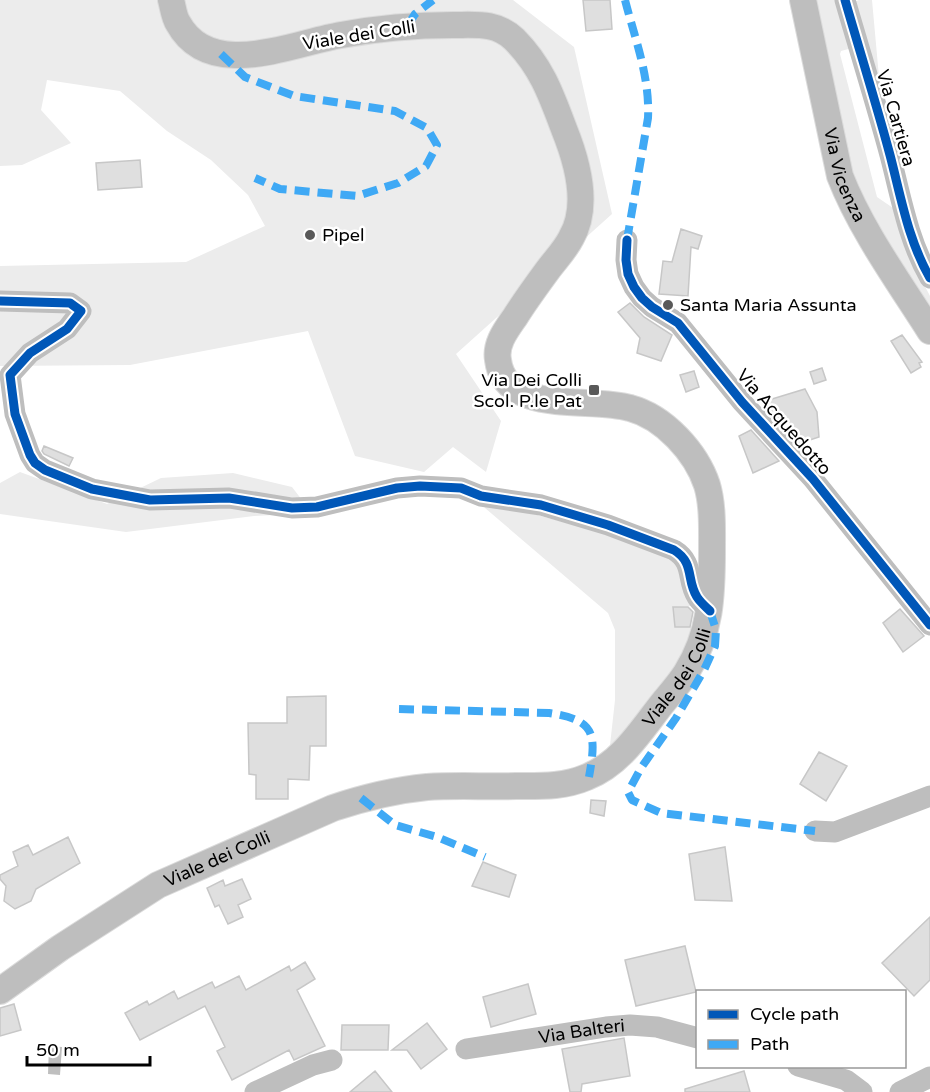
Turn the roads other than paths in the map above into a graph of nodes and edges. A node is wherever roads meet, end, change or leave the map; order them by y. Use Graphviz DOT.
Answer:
graph roads {
  1 [pos="171,0"];
  2 [pos="803,0"];
  3 [pos="845,0"];
  4 [pos="627,240"];
  5 [pos="930,278"];
  6 [pos="0,301"];
  7 [pos="930,331"];
  8 [pos="710,611"];
  9 [pos="930,625"];
  10 [pos="930,796"];
  11 [pos="815,831"];
  12 [pos="0,991"];
  13 [pos="696,1037"];
  14 [pos="466,1049"];
  15 [pos="332,1060"];
  16 [pos="805,1068"];
  17 [pos="930,1077"];
  18 [pos="255,1092"];
  19 [pos="862,1092"];
  20 [pos="900,1092"];
  1 -- 8 [label="main road, Viale dei Colli"];
  2 -- 7 [label="main road, Via Vicenza"];
  3 -- 5 [label="street, Via Cartiera"];
  4 -- 9 [label="street, Via Acquedotto"];
  6 -- 8 [label="street"];
  8 -- 12 [label="main road, Viale dei Colli"];
  10 -- 11 [label="street"];
  13 -- 14 [label="street, Via Balteri"];
  15 -- 18 [label="street"];
  16 -- 19 [label="street"];
  17 -- 20 [label="street"];
}
